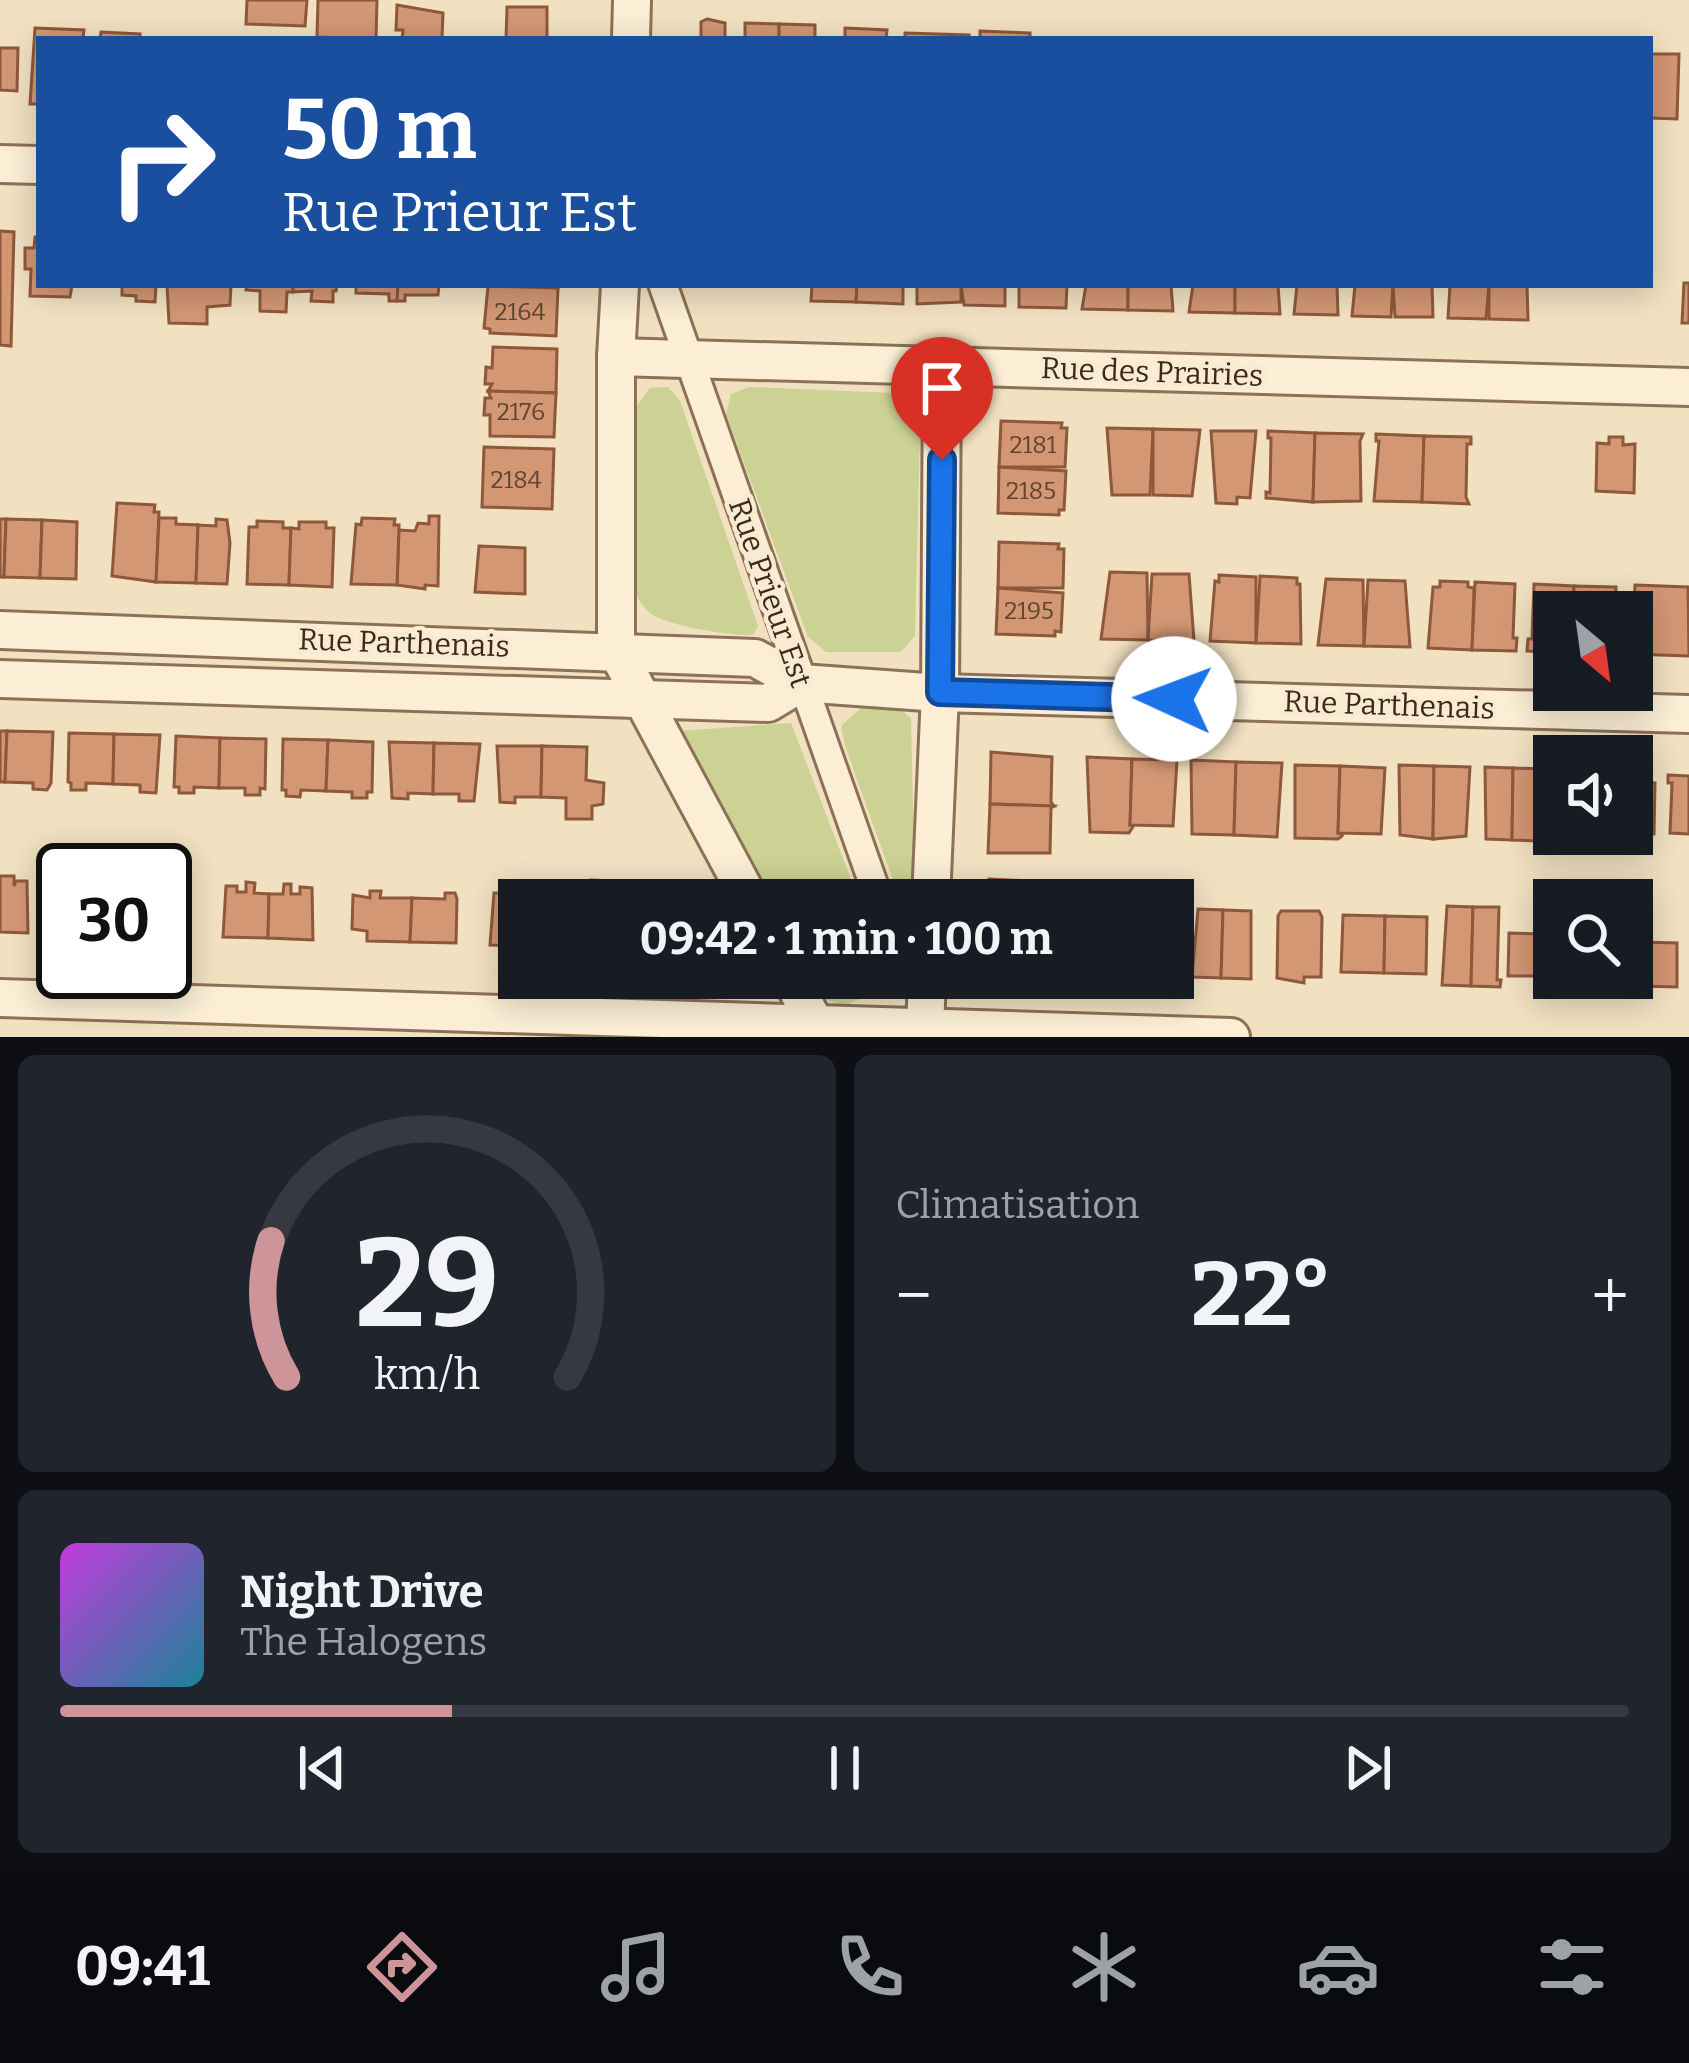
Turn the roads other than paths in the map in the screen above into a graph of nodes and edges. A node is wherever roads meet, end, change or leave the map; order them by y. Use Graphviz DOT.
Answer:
graph roads {
  1 [pos="632,0"];
  2 [pos="631,36"];
  3 [pos="0,164"];
  4 [pos="36,165"];
  5 [pos="620,288"];
  6 [pos="664,288"];
  7 [pos="616,357"];
  8 [pos="690,361"];
  9 [pos="942,367"];
  10 [pos="1689,387"];
  11 [pos="0,630"];
  12 [pos="616,650"];
  13 [pos="0,679"];
  14 [pos="801,683"];
  15 [pos="940,692"];
  16 [pos="642,698"];
  17 [pos="1689,714"];
  18 [pos="739,879"];
  19 [pos="871,879"];
  20 [pos="932,879"];
  21 [pos="0,998"];
  22 [pos="802,999"];
  23 [pos="915,999"];
  24 [pos="926,999"];
  25 [pos="925,1028"];
  26 [pos="819,1031"];
  27 [pos="1231,1037"];
  1 -- 2 [label="street"];
  3 -- 4 [label="street"];
  5 -- 7 [label="street"];
  6 -- 8 [label="street, Rue Prieur Est"];
  7 -- 8 [label="street, Rue des Prairies"];
  7 -- 12 [label="street"];
  8 -- 9 [label="street, Rue des Prairies"];
  8 -- 14 [label="street, Rue Prieur Est"];
  9 -- 10 [label="street, Rue des Prairies"];
  9 -- 15 [label="street"];
  11 -- 12 [label="street, Rue Parthenais"];
  12 -- 14 [label="street, Rue Parthenais"];
  12 -- 16 [label="street"];
  13 -- 16 [label="street, Rue Parthenais"];
  14 -- 15 [label="street, Rue Parthenais"];
  14 -- 16 [label="street, Rue Parthenais"];
  14 -- 19 [label="street, Rue Prieur Est"];
  15 -- 17 [label="street, Rue Parthenais"];
  15 -- 20 [label="street"];
  16 -- 18 [label="street"];
  21 -- 26 [label="street"];
  22 -- 26 [label="street"];
  23 -- 25 [label="street"];
  24 -- 25 [label="street"];
  25 -- 26 [label="street"];
  25 -- 27 [label="street"];
}
